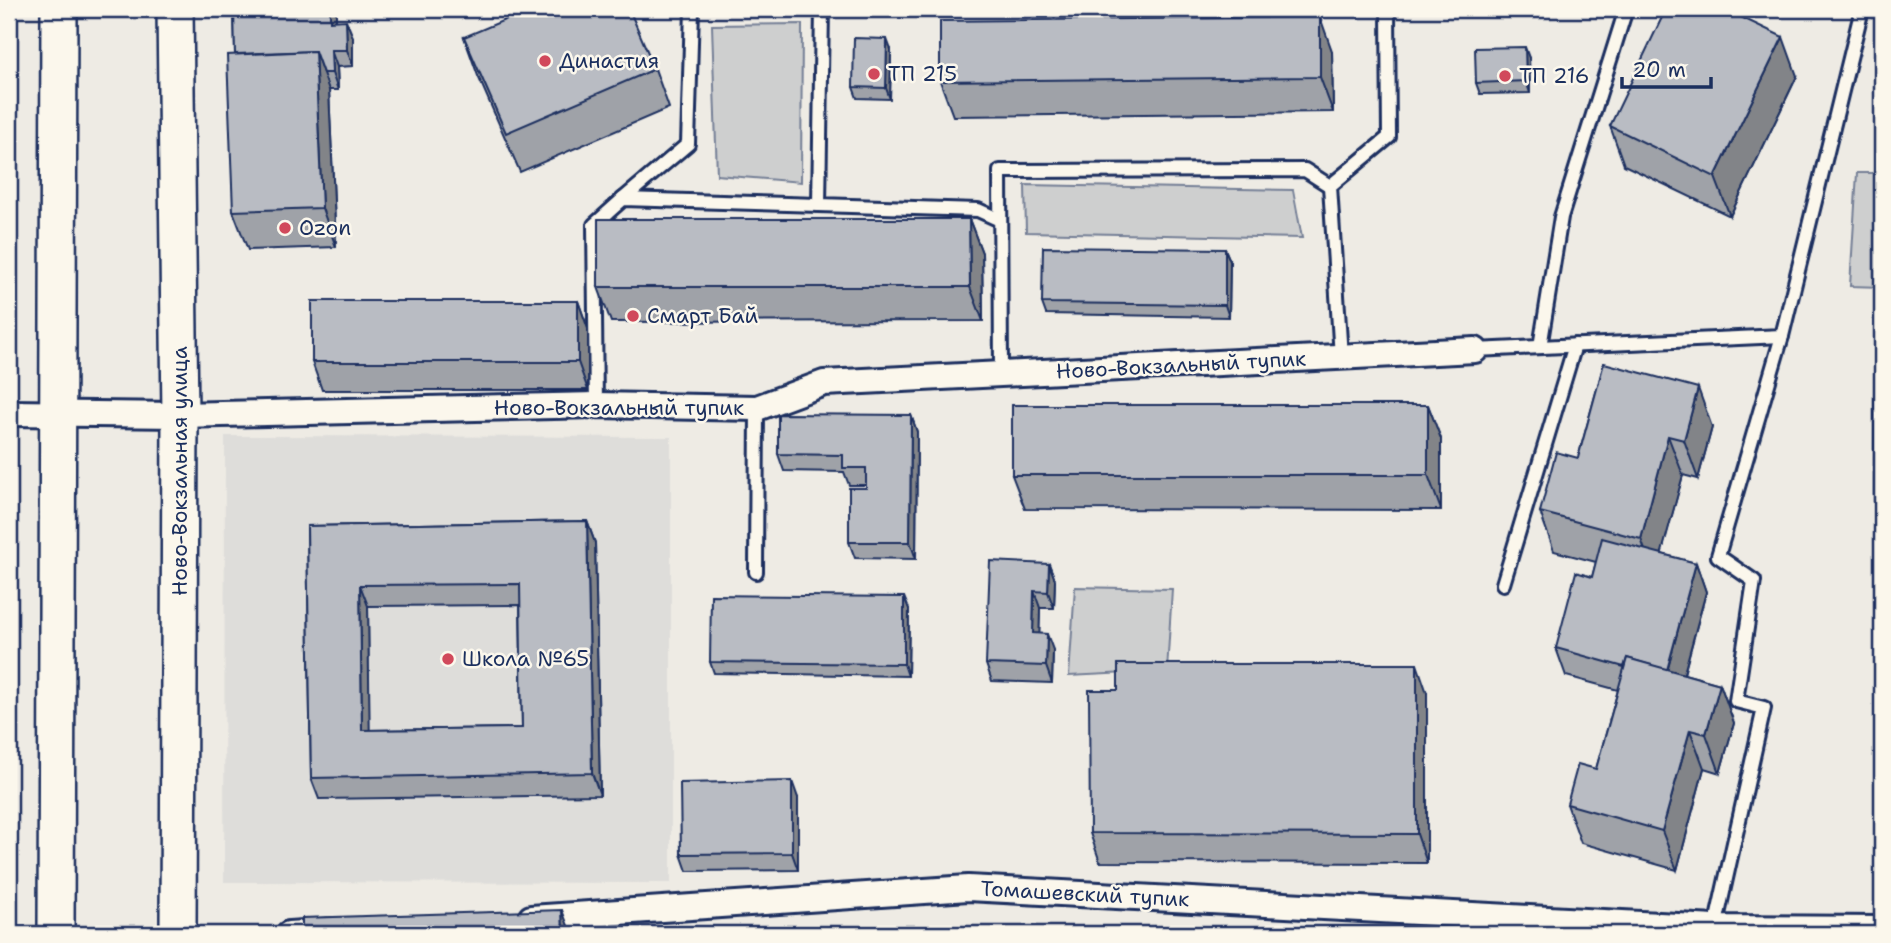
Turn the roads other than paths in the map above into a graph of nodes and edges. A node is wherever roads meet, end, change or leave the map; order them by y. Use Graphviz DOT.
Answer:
graph roads {
  1 [pos="60,9"];
  2 [pos="175,9"];
  3 [pos="692,9"];
  4 [pos="822,9"];
  5 [pos="1388,9"];
  6 [pos="1626,9"];
  7 [pos="1862,9"];
  8 [pos="1330,186"];
  9 [pos="623,199"];
  10 [pos="819,205"];
  11 [pos="1000,220"];
  12 [pos="1782,336"];
  13 [pos="1575,345"];
  14 [pos="1540,347"];
  15 [pos="1475,350"];
  16 [pos="1341,357"];
  17 [pos="1001,374"];
  18 [pos="596,405"];
  19 [pos="757,408"];
  20 [pos="9,413"];
  21 [pos="59,413"];
  22 [pos="180,415"];
  23 [pos="757,572"];
  24 [pos="1503,584"];
  25 [pos="510,919"];
  26 [pos="1715,928"];
  27 [pos="1882,929"];
  28 [pos="358,930"];
  29 [pos="55,934"];
  30 [pos="178,934"];
  31 [pos="289,934"];
  1 -- 21 [label="main road"];
  2 -- 22 [label="main road, Ново-Вокзальная улица"];
  3 -- 9 [label="lane"];
  4 -- 10 [label="lane"];
  5 -- 8 [label="lane"];
  6 -- 14 [label="lane"];
  7 -- 12 [label="lane"];
  8 -- 11 [label="lane"];
  8 -- 16 [label="lane"];
  9 -- 10 [label="lane"];
  9 -- 18 [label="lane"];
  10 -- 11 [label="lane"];
  11 -- 17 [label="lane"];
  12 -- 13 [label="lane"];
  12 -- 26 [label="lane"];
  13 -- 14 [label="lane"];
  13 -- 24 [label="lane"];
  14 -- 15 [label="lane"];
  15 -- 16 [label="street, Ново-Вокзальный тупик"];
  16 -- 17 [label="street, Ново-Вокзальный тупик"];
  17 -- 19 [label="street, Ново-Вокзальный тупик"];
  18 -- 19 [label="street, Ново-Вокзальный тупик"];
  18 -- 22 [label="street, Ново-Вокзальный тупик"];
  19 -- 23 [label="lane"];
  20 -- 21 [label="street, Ново-Вокзальный тупик"];
  21 -- 22 [label="street, Ново-Вокзальный тупик"];
  21 -- 29 [label="main road"];
  22 -- 30 [label="main road, Ново-Вокзальная улица"];
  25 -- 26 [label="street, Томашевский тупик"];
  26 -- 27 [label="street, Томашевский тупик"];
  28 -- 31 [label="street"];
}
